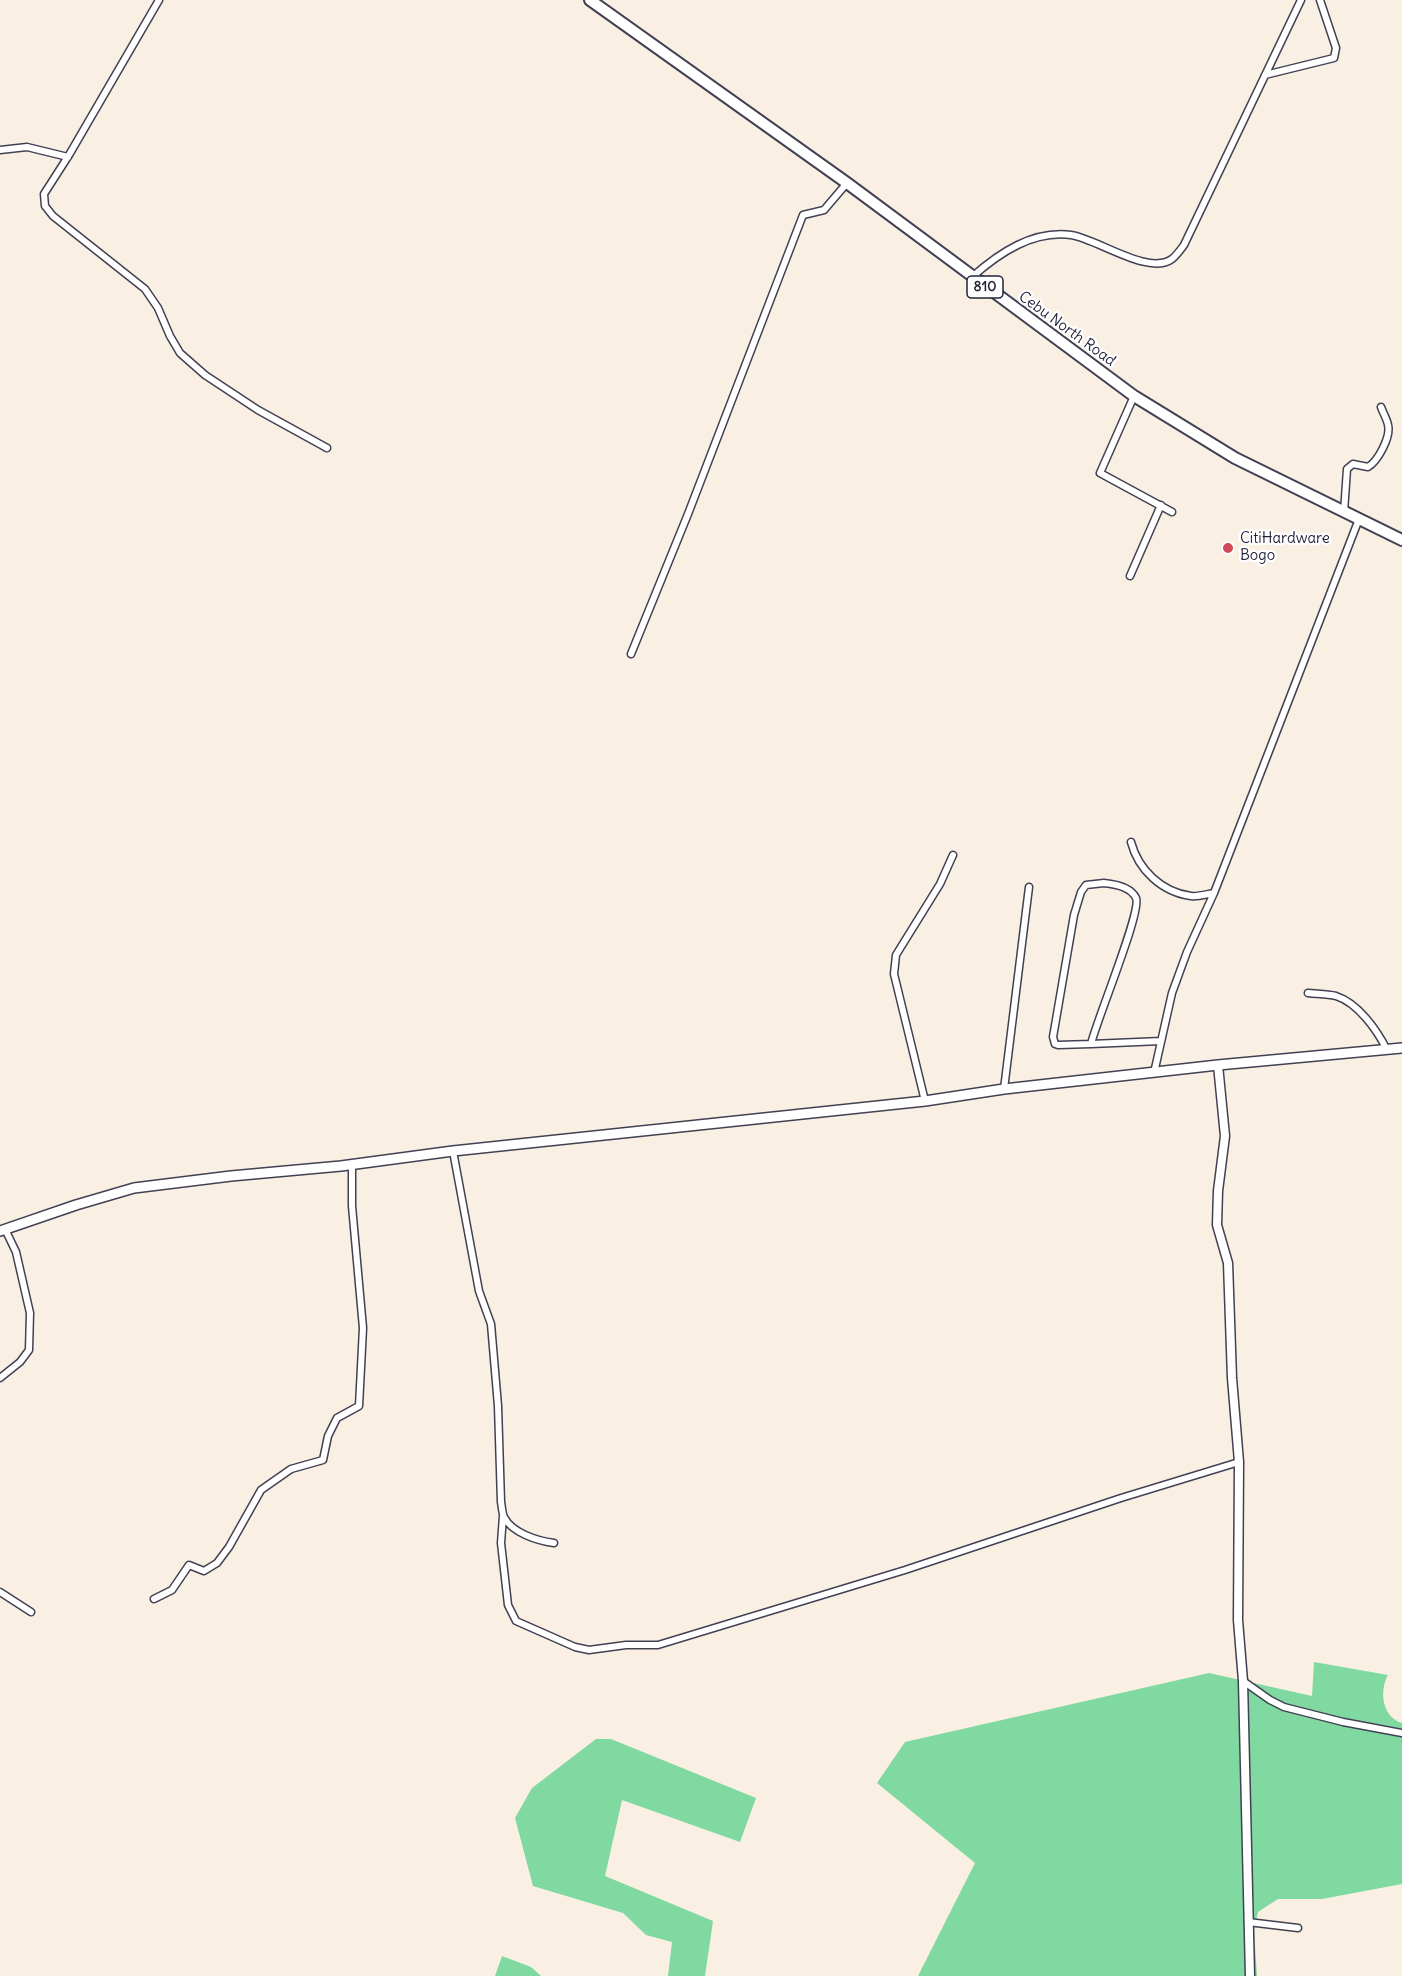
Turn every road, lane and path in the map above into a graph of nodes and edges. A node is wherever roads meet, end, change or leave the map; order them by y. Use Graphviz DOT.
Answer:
graph roads {
  1 [pos="159,0"];
  2 [pos="590,0"];
  3 [pos="1301,0"];
  4 [pos="1320,0"];
  5 [pos="1265,75"];
  6 [pos="0,150"];
  7 [pos="68,157"];
  8 [pos="847,183"];
  9 [pos="971,277"];
  10 [pos="1134,396"];
  11 [pos="1381,407"];
  12 [pos="327,448"];
  13 [pos="1161,505"];
  14 [pos="1172,512"];
  15 [pos="1344,512"];
  16 [pos="1359,519"];
  17 [pos="1402,540"];
  18 [pos="1130,576"];
  19 [pos="631,654"];
  20 [pos="1131,842"];
  21 [pos="953,855"];
  22 [pos="1029,887"];
  23 [pos="1214,893"];
  24 [pos="1308,993"];
  25 [pos="1161,1041"];
  26 [pos="1091,1044"];
  27 [pos="1402,1048"];
  28 [pos="1387,1050"];
  29 [pos="1218,1065"];
  30 [pos="1154,1073"];
  31 [pos="1004,1089"];
  32 [pos="925,1101"];
  33 [pos="453,1151"];
  34 [pos="351,1165"];
  35 [pos="3,1230"];
  36 [pos="0,1378"];
  37 [pos="1239,1461"];
  38 [pos="503,1516"];
  39 [pos="554,1542"];
  40 [pos="0,1592"];
  41 [pos="154,1599"];
  42 [pos="31,1612"];
  43 [pos="1243,1681"];
  44 [pos="1402,1733"];
  45 [pos="1248,1922"];
  46 [pos="1298,1928"];
  47 [pos="1250,1976"];
  1 -- 7 [label="street"];
  2 -- 8 [label="highway, Cebu North Road / 810"];
  3 -- 5 [label="street"];
  4 -- 5 [label="street"];
  5 -- 9 [label="street"];
  6 -- 7 [label="street"];
  7 -- 12 [label="street"];
  8 -- 9 [label="highway, Cebu North Road / 810"];
  8 -- 19 [label="street"];
  9 -- 10 [label="highway, Cebu North Road / 810"];
  10 -- 13 [label="street"];
  10 -- 15 [label="highway, Cebu North Road / 810"];
  11 -- 15 [label="street"];
  13 -- 14 [label="street"];
  13 -- 18 [label="street"];
  15 -- 16 [label="highway, Cebu North Road / 810"];
  16 -- 17 [label="highway, Cebu North Road / 810"];
  16 -- 23 [label="street"];
  20 -- 23 [label="street"];
  21 -- 32 [label="street"];
  22 -- 31 [label="street"];
  23 -- 25 [label="street"];
  24 -- 28 [label="street"];
  25 -- 26 [label="street"];
  25 -- 30 [label="street"];
  26 -- 26 [label="street"];
  27 -- 28 [label="main road"];
  28 -- 29 [label="main road"];
  29 -- 30 [label="main road"];
  29 -- 37 [label="street"];
  30 -- 31 [label="main road"];
  31 -- 32 [label="main road"];
  32 -- 33 [label="main road"];
  33 -- 34 [label="main road"];
  33 -- 38 [label="street"];
  34 -- 35 [label="main road"];
  34 -- 41 [label="street"];
  35 -- 36 [label="street"];
  37 -- 38 [label="street"];
  37 -- 43 [label="street"];
  38 -- 39 [label="street"];
  40 -- 42 [label="street"];
  43 -- 44 [label="street"];
  43 -- 45 [label="street"];
  45 -- 46 [label="street"];
  45 -- 47 [label="street"];
}
